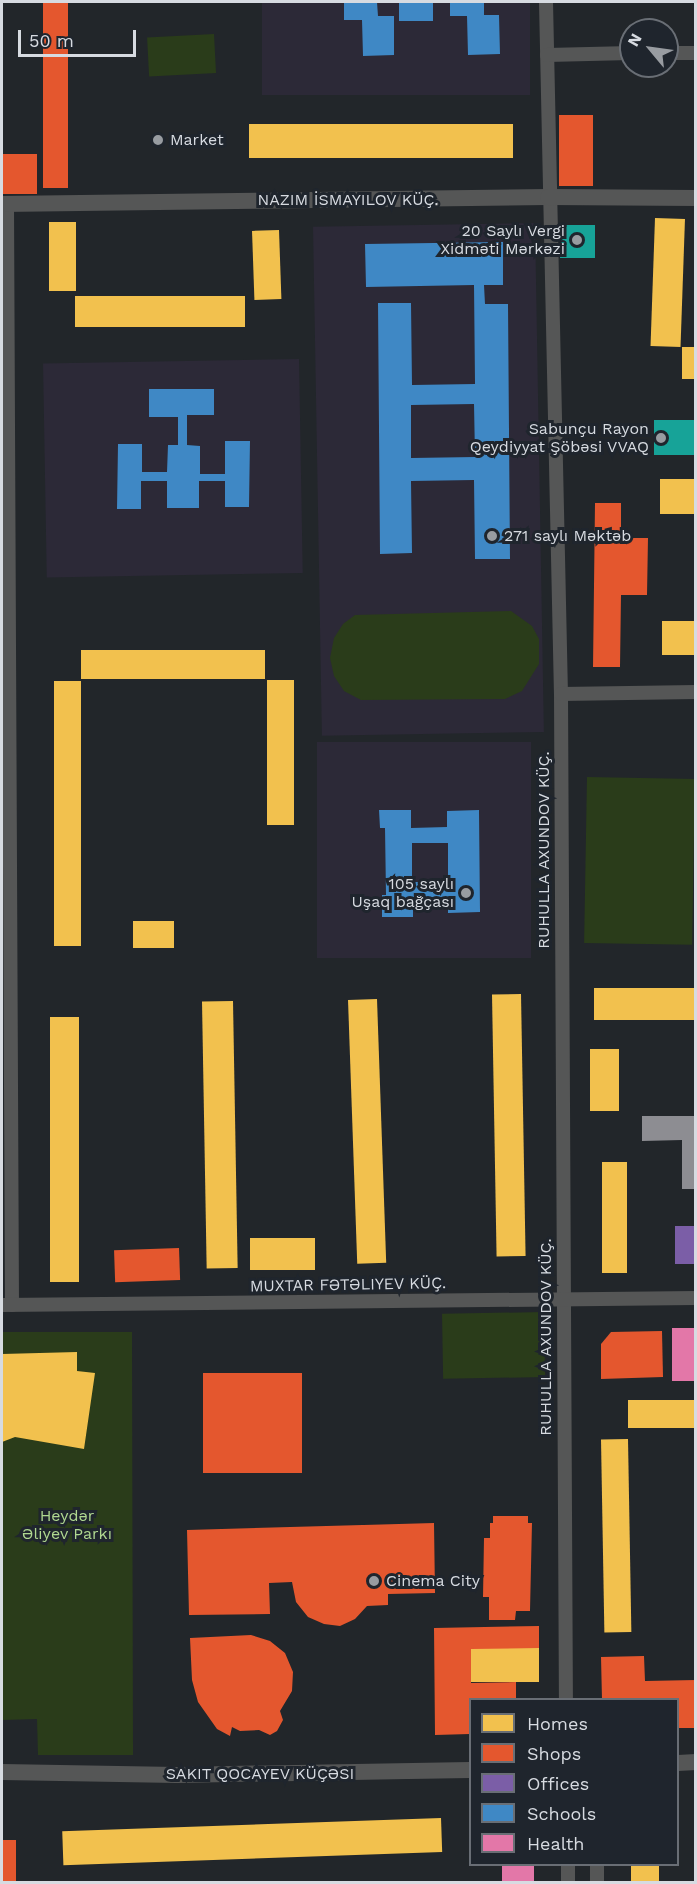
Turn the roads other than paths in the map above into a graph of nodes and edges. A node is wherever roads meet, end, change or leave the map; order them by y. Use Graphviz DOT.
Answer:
graph roads {
  1 [pos="546,2"];
  2 [pos="696,52"];
  3 [pos="619,53"];
  4 [pos="679,53"];
  5 [pos="547,55"];
  6 [pos="548,197"];
  7 [pos="696,198"];
  8 [pos="4,204"];
  9 [pos="696,692"];
  10 [pos="561,694"];
  11 [pos="696,1298"];
  12 [pos="562,1300"];
  13 [pos="7,1305"];
  14 [pos="566,1698"];
  15 [pos="2,1759"];
  16 [pos="696,1762"];
  17 [pos="679,1763"];
  18 [pos="469,1770"];
  19 [pos="2,1772"];
  20 [pos="43,1774"];
  21 [pos="568,1866"];
  22 [pos="597,1866"];
  23 [pos="568,1882"];
  24 [pos="597,1882"];
  1 -- 5 [label="street, RUHULLA AXUNDOV KÜÇ."];
  2 -- 4 [label="street"];
  3 -- 5 [label="street"];
  5 -- 6 [label="street, RUHULLA AXUNDOV KÜÇ."];
  6 -- 7 [label="street"];
  6 -- 8 [label="street"];
  6 -- 10 [label="street, RUHULLA AXUNDOV KÜÇ."];
  8 -- 13 [label="street"];
  9 -- 10 [label="street"];
  10 -- 12 [label="street, RUHULLA AXUNDOV KÜÇ."];
  11 -- 12 [label="street, MUXTAR FƏTƏLIYEV KÜÇ."];
  12 -- 13 [label="street, MUXTAR FƏTƏLIYEV KÜÇ."];
  12 -- 14 [label="street, RUHULLA AXUNDOV KÜÇ."];
  15 -- 20 [label="street"];
  16 -- 17 [label="street"];
  18 -- 20 [label="street, SAKIT QOCAYEV KÜÇƏSI"];
  19 -- 20 [label="street, SAKIT QOCAYEV KÜÇƏSI"];
  21 -- 23 [label="street"];
  22 -- 24 [label="street"];
}
